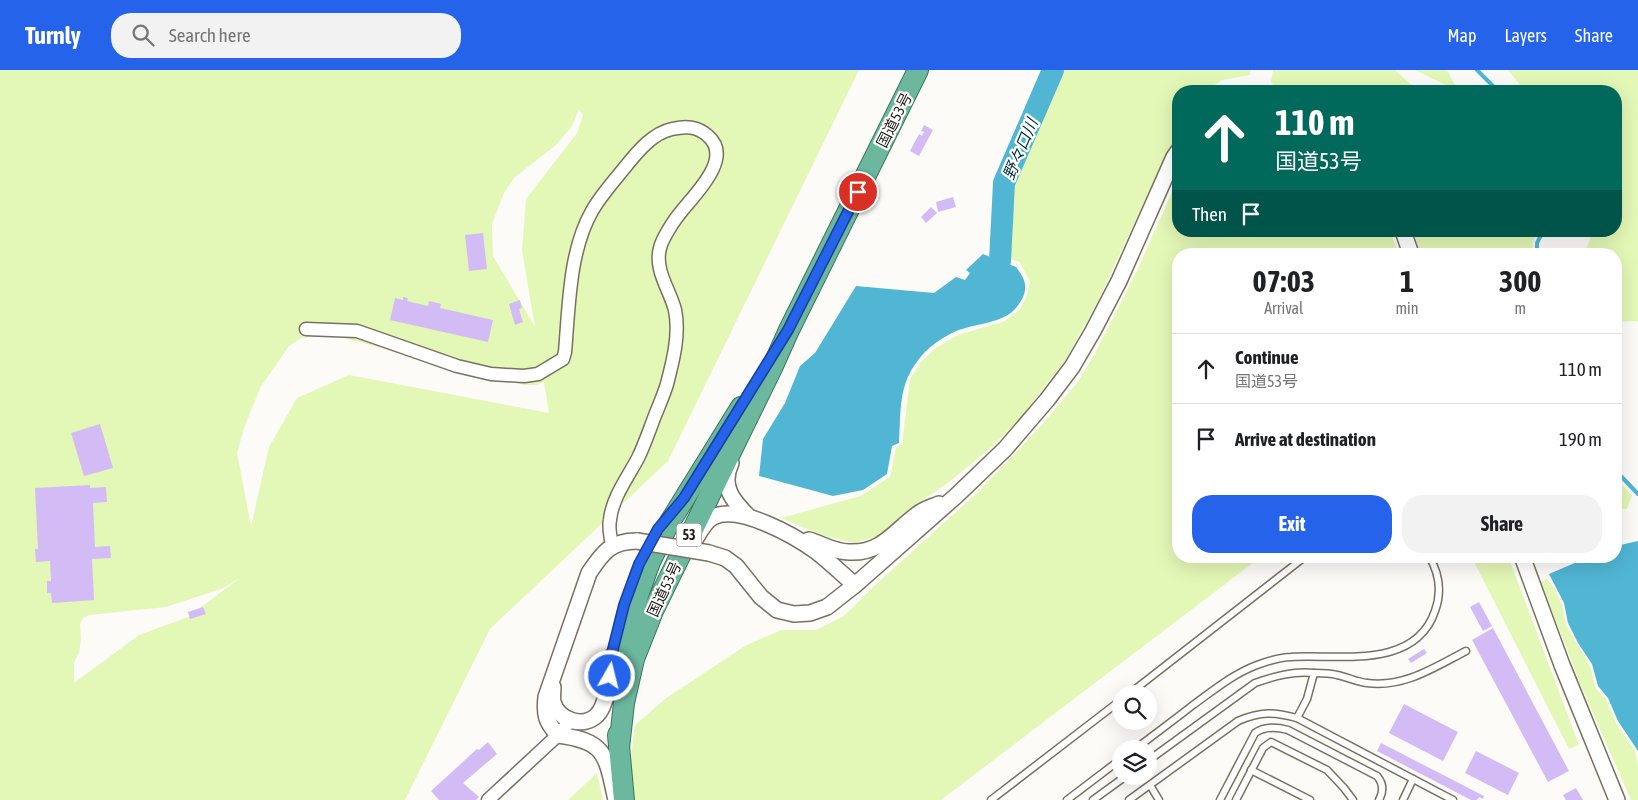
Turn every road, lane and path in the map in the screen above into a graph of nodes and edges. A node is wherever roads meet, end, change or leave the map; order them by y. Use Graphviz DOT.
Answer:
graph roads {
  1 [pos="918,70"];
  2 [pos="1172,162"];
  3 [pos="306,329"];
  4 [pos="788,330"];
  5 [pos="772,368"];
  6 [pos="956,496"];
  7 [pos="684,498"];
  8 [pos="748,516"];
  9 [pos="784,532"];
  10 [pos="612,546"];
  11 [pos="1297,563"];
  12 [pos="1432,563"];
  13 [pos="1525,563"];
  14 [pos="855,585"];
  15 [pos="1466,651"];
  16 [pos="634,659"];
  17 [pos="1314,673"];
  18 [pos="554,675"];
  19 [pos="1141,685"];
  20 [pos="1112,707"];
  21 [pos="1297,718"];
  22 [pos="570,720"];
  23 [pos="558,736"];
  24 [pos="1147,740"];
  25 [pos="619,748"];
  26 [pos="1157,754"];
  27 [pos="1112,766"];
  28 [pos="1251,770"];
  29 [pos="1413,779"];
  30 [pos="1157,780"];
  31 [pos="1114,785"];
  32 [pos="1150,785"];
  33 [pos="488,800"];
  34 [pos="616,800"];
  35 [pos="624,800"];
  36 [pos="992,800"];
  37 [pos="1067,800"];
  38 [pos="1093,800"];
  39 [pos="1129,800"];
  40 [pos="1159,800"];
  41 [pos="1220,800"];
  42 [pos="1236,800"];
  43 [pos="1310,800"];
  44 [pos="1353,800"];
  45 [pos="1380,800"];
  46 [pos="1403,800"];
  47 [pos="1453,800"];
  48 [pos="1617,800"];
  1 -- 4 [label="highway, 国道53号 / 53"];
  2 -- 6 [label="street"];
  3 -- 10 [label="street"];
  4 -- 5 [label="highway, 国道53号 / 53"];
  4 -- 7 [label="highway, 国道53号 / 53"];
  5 -- 8 [label="street"];
  5 -- 16 [label="highway, 国道53号 / 53"];
  6 -- 9 [label="street"];
  6 -- 14 [label="street"];
  7 -- 22 [label="street"];
  7 -- 25 [label="highway, 国道53号 / 53"];
  8 -- 9 [label="street"];
  8 -- 16 [label="street"];
  9 -- 14 [label="street"];
  10 -- 14 [label="street, bridge"];
  10 -- 18 [label="street"];
  11 -- 19 [label="lane"];
  12 -- 24 [label="lane"];
  13 -- 48 [label="street"];
  15 -- 17 [label="lane"];
  16 -- 25 [label="highway, 国道53号 / 53"];
  17 -- 21 [label="lane"];
  17 -- 26 [label="lane"];
  18 -- 22 [label="street"];
  18 -- 23 [label="street"];
  20 -- 36 [label="lane"];
  21 -- 29 [label="lane"];
  21 -- 30 [label="lane"];
  22 -- 23 [label="street"];
  23 -- 33 [label="street"];
  23 -- 34 [label="street"];
  25 -- 35 [label="highway, 国道53号 / 53"];
  27 -- 37 [label="lane"];
  28 -- 42 [label="lane"];
  28 -- 43 [label="lane"];
  28 -- 44 [label="lane"];
  29 -- 46 [label="lane"];
  29 -- 47 [label="lane"];
  31 -- 38 [label="lane"];
  32 -- 39 [label="lane"];
  32 -- 40 [label="lane"];
  41 -- 45 [label="lane"];
}
